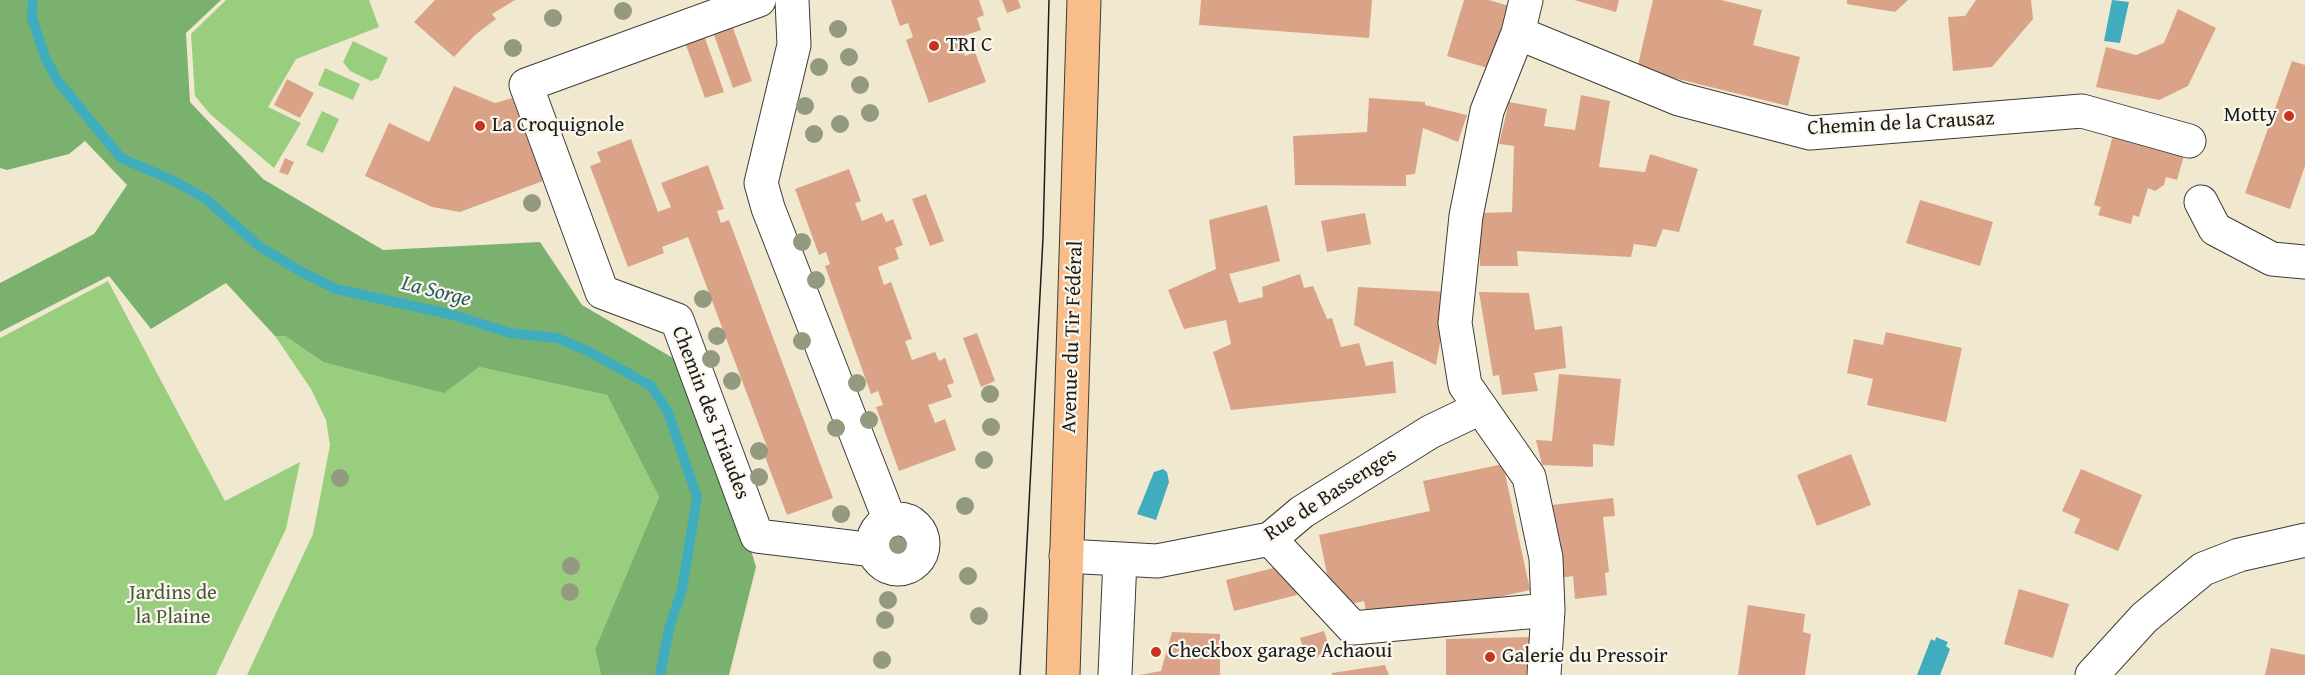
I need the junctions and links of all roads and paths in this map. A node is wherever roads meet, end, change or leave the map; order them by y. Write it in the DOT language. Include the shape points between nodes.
graph roads {
  1 [pos="759,0"];
  2 [pos="792,0"];
  3 [pos="1084,0"];
  4 [pos="1526,0"];
  5 [pos="1518,33"];
  6 [pos="2189,141"];
  7 [pos="2201,202"];
  8 [pos="2305,262"];
  9 [pos="1480,408"];
  10 [pos="890,521"];
  11 [pos="1270,539"];
  12 [pos="2305,540"];
  13 [pos="874,550"];
  14 [pos="1066,556"];
  15 [pos="1120,559"];
  16 [pos="1548,610"];
  17 [pos="1063,675"];
  18 [pos="1115,675"];
  19 [pos="1544,675"];
  20 [pos="2092,675"];
  1 -- 13 [label="street, Chemin des Triaudes" via="526,85 602,292 677,320 757,536"];
  2 -- 10 [label="street" via="794,45 761,183"];
  3 -- 14 [label="main road, Avenue du Tir Fédéral"];
  4 -- 5 [label="street"];
  5 -- 6 [label="street, Chemin de la Crausaz" via="1679,99 1810,133 2082,111"];
  5 -- 9 [label="street" via="1487,111 1466,216 1455,323 1465,385"];
  7 -- 8 [label="street" via="2215,229 2272,259"];
  9 -- 11 [label="street, Rue de Bassenges" via="1420,438 1302,512"];
  9 -- 16 [label="street" via="1529,477 1546,558"];
  10 -- 13 [label="street" via="878,530"];
  10 -- 13 [label="street" via="907,521 920,532 920,556 909,567 894,570 881,563"];
  11 -- 15 [label="street, Rue de Bassenges" via="1157,561"];
  11 -- 16 [label="street" via="1353,628"];
  12 -- 20 [label="street" via="2239,555 2203,569 2144,618"];
  14 -- 15 [label="street, Rue de Bassenges"];
  14 -- 17 [label="main road, Avenue du Tir Fédéral"];
  15 -- 18 [label="street"];
  16 -- 19 [label="street"];
}
